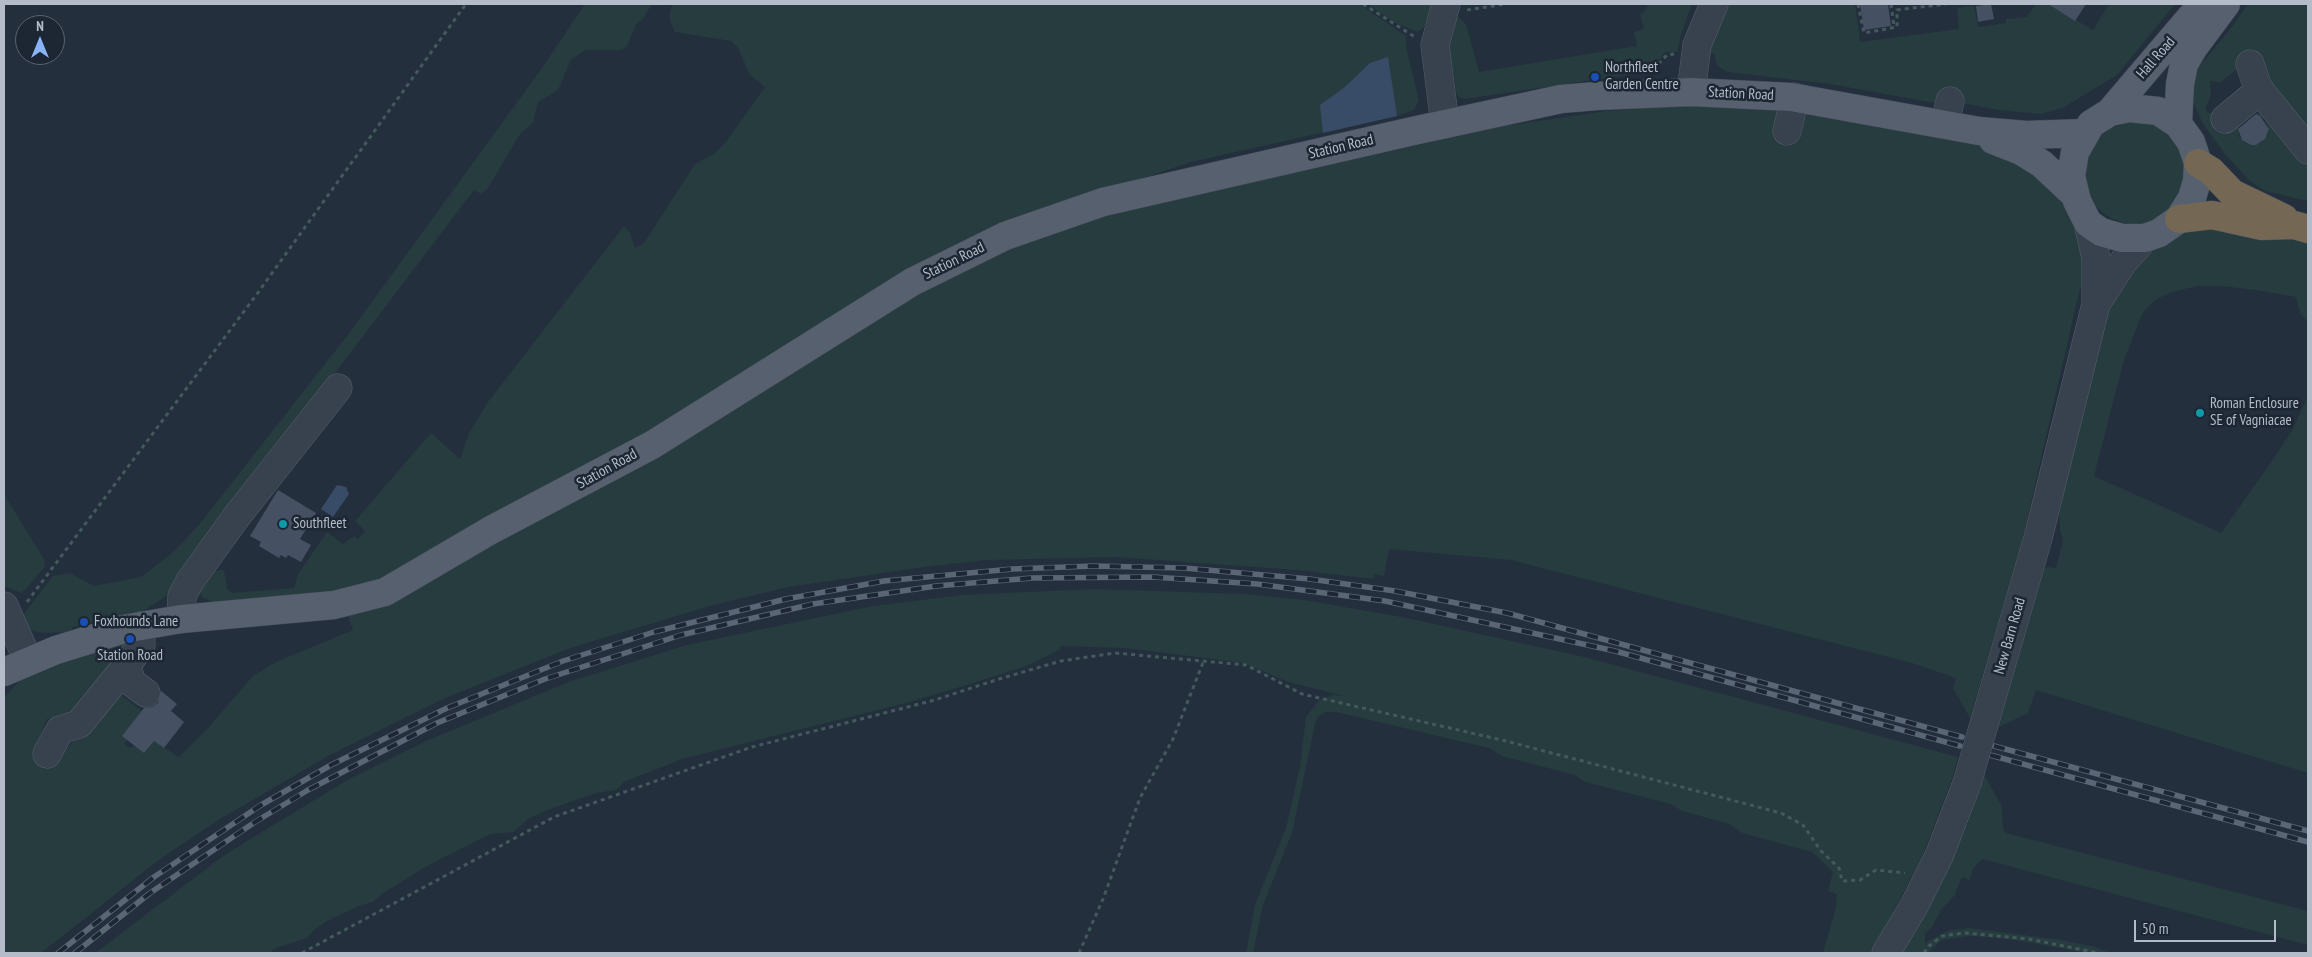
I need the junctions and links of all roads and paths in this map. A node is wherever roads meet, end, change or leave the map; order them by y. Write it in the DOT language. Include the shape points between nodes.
graph roads {
  1 [pos="466,4"];
  2 [pos="1363,4"];
  3 [pos="1446,4"];
  4 [pos="1714,4"];
  5 [pos="1858,4"];
  6 [pos="1891,4"];
  7 [pos="1946,4"];
  8 [pos="2202,4"];
  9 [pos="2226,4"];
  10 [pos="1894,27"];
  11 [pos="1435,42"];
  12 [pos="2250,64"];
  13 [pos="2260,90"];
  14 [pos="1691,92"];
  15 [pos="1795,97"];
  16 [pos="2110,112"];
  17 [pos="2225,120"];
  18 [pos="1445,124"];
  19 [pos="2178,124"];
  20 [pos="1788,131"];
  21 [pos="1979,131"];
  22 [pos="2085,133"];
  23 [pos="2308,150"];
  24 [pos="2198,163"];
  25 [pos="2075,195"];
  26 [pos="2179,219"];
  27 [pos="2088,223"];
  28 [pos="2301,227"];
  29 [pos="2145,238"];
  30 [pos="2096,304"];
  31 [pos="338,388"];
  32 [pos="181,619"];
  33 [pos="7,620"];
  34 [pos="140,626"];
  35 [pos="28,660"];
  36 [pos="1204,660"];
  37 [pos="124,669"];
  38 [pos="4,672"];
  39 [pos="146,692"];
  40 [pos="47,754"];
  41 [pos="1911,872"];
  42 [pos="302,953"];
  43 [pos="1079,953"];
  44 [pos="1886,953"];
  45 [pos="1924,953"];
  46 [pos="2098,953"];
  1 -- 33 [label="path" via="73,542"];
  2 -- 11 [label="path" via="1416,38"];
  3 -- 11 [label="street"];
  4 -- 14 [label="street" via="1697,45"];
  5 -- 10 [label="path" via="1863,33"];
  6 -- 10 [label="path"];
  7 -- 10 [label="path" via="1897,10 1898,25"];
  8 -- 16 [label="main road, Hall Road"];
  9 -- 19 [label="main road, Hall Road" via="2184,64 2180,77"];
  11 -- 18 [label="street"];
  12 -- 13 [label="street"];
  13 -- 17 [label="street"];
  13 -- 23 [label="street"];
  14 -- 15 [label="main road, Station Road"];
  14 -- 18 [label="main road, Station Road" via="1560,99"];
  15 -- 20 [label="street"];
  15 -- 21 [label="main road, Station Road" via="1947,113"];
  16 -- 19 [label="main road" via="2147,108"];
  16 -- 22 [label="main road" via="2098,118"];
  18 -- 32 [label="main road, Station Road" via="1103,202 1005,236 912,282 652,445 482,535 390,590 334,606"];
  19 -- 24 [label="main road" via="2192,142"];
  21 -- 22 [label="main road, Station Road" via="2026,135"];
  21 -- 25 [label="main road, Station Road" via="2042,164"];
  22 -- 25 [label="main road" via="2071,168"];
  24 -- 26 [label="main road" via="2198,181"];
  24 -- 28 [label="highway" via="2211,171 2232,193"];
  25 -- 27 [label="main road"];
  26 -- 28 [label="highway" via="2212,215 2262,226"];
  26 -- 29 [label="main road"];
  27 -- 29 [label="main road" via="2101,232 2122,238"];
  27 -- 30 [label="street, New Barn Road" via="2096,252"];
  29 -- 30 [label="street, New Barn Road" via="2123,262"];
  30 -- 44 [label="street, New Barn Road, bridge" via="2038,538 1967,783 1935,864"];
  31 -- 32 [label="street" via="190,581 182,596"];
  32 -- 34 [label="main road, Station Road"];
  33 -- 35 [label="street"];
  34 -- 35 [label="main road, Station Road" via="87,639"];
  34 -- 37 [label="street" via="141,644"];
  35 -- 38 [label="main road, Station Road"];
  36 -- 41 [label="path" via="1246,665 1302,694 1506,741 1781,813 1803,825 1838,868 1842,881 1860,880 1876,870"];
  36 -- 42 [label="path" via="1122,652 1092,654 901,710 752,747 554,817"];
  36 -- 43 [label="path" via="1173,739 1140,798"];
  37 -- 39 [label="street" via="131,682"];
  37 -- 40 [label="street" via="79,724 60,730"];
  45 -- 46 [label="path" via="1942,936 1982,933"];
}
